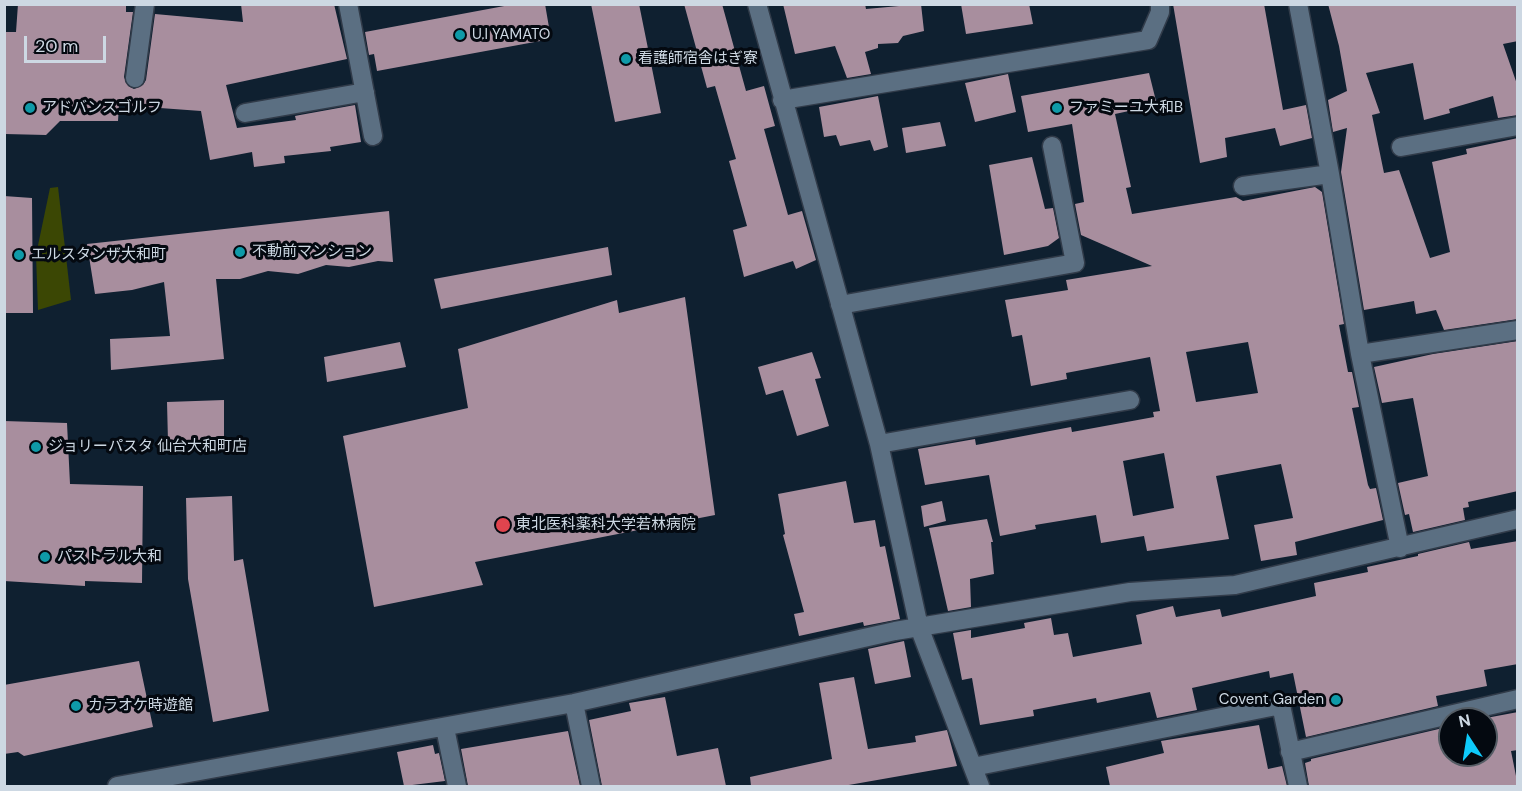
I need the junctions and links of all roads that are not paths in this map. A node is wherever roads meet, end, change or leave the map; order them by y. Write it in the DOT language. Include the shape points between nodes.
graph roads {
  1 [pos="145,4"];
  2 [pos="348,4"];
  3 [pos="757,4"];
  4 [pos="1160,4"];
  5 [pos="1298,4"];
  6 [pos="135,78"];
  7 [pos="365,92"];
  8 [pos="782,100"];
  9 [pos="245,113"];
  10 [pos="1518,126"];
  11 [pos="373,136"];
  12 [pos="1052,146"];
  13 [pos="1401,147"];
  14 [pos="1330,174"];
  15 [pos="1243,186"];
  16 [pos="840,305"];
  17 [pos="1518,330"];
  18 [pos="1360,354"];
  19 [pos="1130,400"];
  20 [pos="879,444"];
  21 [pos="1518,519"];
  22 [pos="1400,548"];
  23 [pos="919,627"];
  24 [pos="1518,699"];
  25 [pos="574,703"];
  26 [pos="445,728"];
  27 [pos="1290,752"];
  28 [pos="973,767"];
  29 [pos="117,786"];
  30 [pos="457,786"];
  31 [pos="591,786"];
  32 [pos="980,786"];
  33 [pos="1298,786"];
  1 -- 6 [label="street"];
  2 -- 7 [label="street"];
  3 -- 8 [label="street"];
  4 -- 8 [label="street" via="1161,12 1148,40"];
  5 -- 14 [label="street"];
  7 -- 9 [label="street"];
  7 -- 11 [label="street"];
  8 -- 16 [label="street"];
  10 -- 13 [label="street"];
  12 -- 16 [label="street" via="1075,263"];
  14 -- 15 [label="street"];
  14 -- 18 [label="street"];
  16 -- 20 [label="street"];
  17 -- 18 [label="street"];
  18 -- 22 [label="street"];
  19 -- 20 [label="street"];
  20 -- 23 [label="street"];
  21 -- 22 [label="street"];
  22 -- 23 [label="street" via="1235,585 1130,592"];
  23 -- 25 [label="street"];
  23 -- 28 [label="street"];
  24 -- 27 [label="street"];
  25 -- 26 [label="street"];
  25 -- 31 [label="street"];
  26 -- 29 [label="street"];
  26 -- 30 [label="street"];
  27 -- 28 [label="street" via="1281,705"];
  27 -- 33 [label="street"];
  28 -- 32 [label="street"];
}
